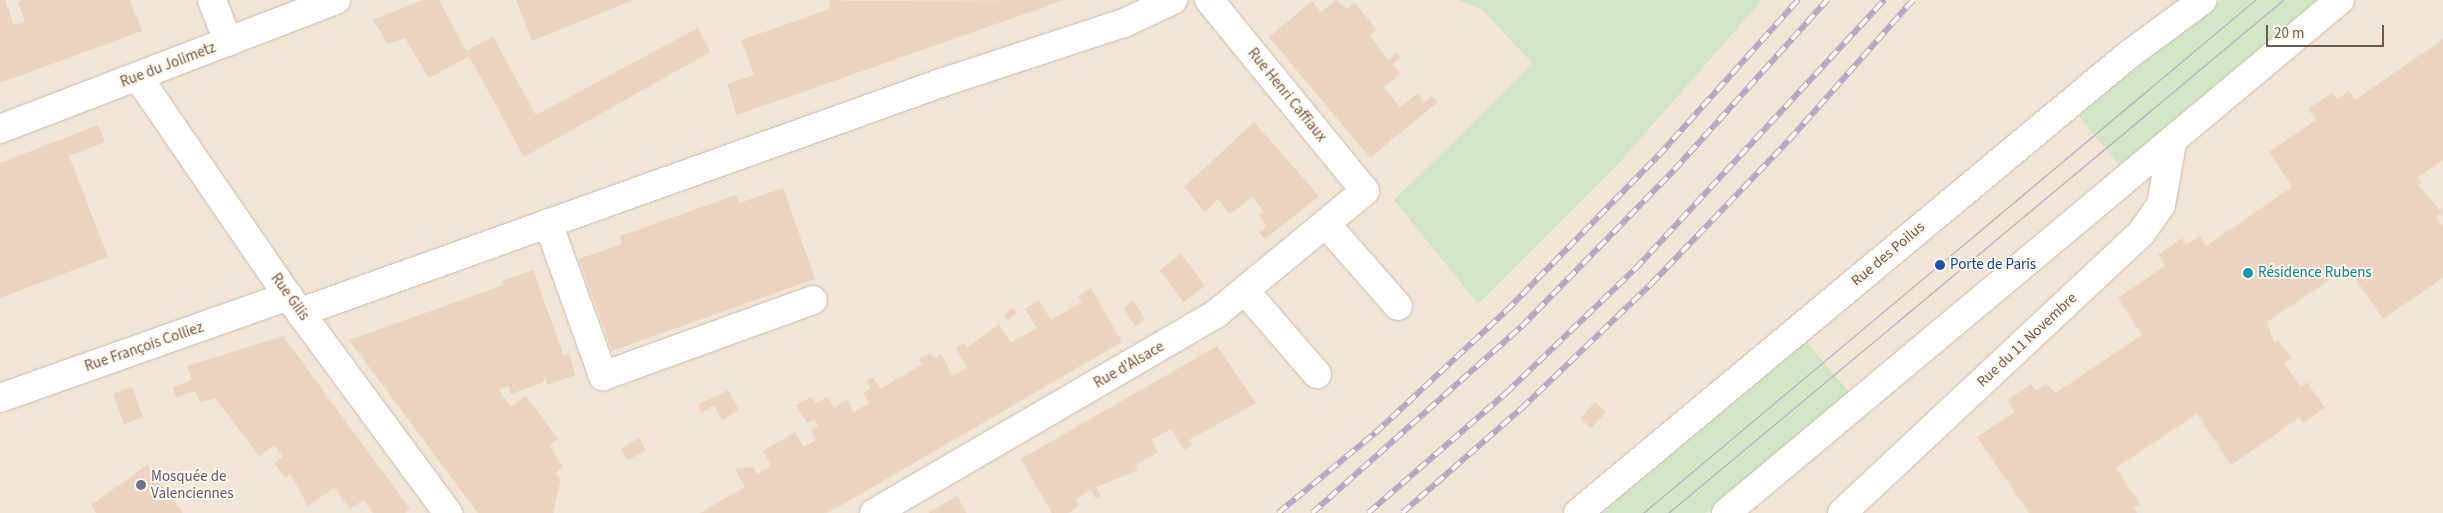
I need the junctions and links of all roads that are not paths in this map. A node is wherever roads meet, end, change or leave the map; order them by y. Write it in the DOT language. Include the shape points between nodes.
graph roads {
  1 [pos="212,0"];
  2 [pos="336,0"];
  3 [pos="1173,0"];
  4 [pos="1209,0"];
  5 [pos="2203,0"];
  6 [pos="2340,0"];
  7 [pos="228,42"];
  8 [pos="138,77"];
  9 [pos="0,129"];
  10 [pos="2172,144"];
  11 [pos="1365,191"];
  12 [pos="548,224"];
  13 [pos="1326,224"];
  14 [pos="1245,291"];
  15 [pos="813,300"];
  16 [pos="294,304"];
  17 [pos="1398,306"];
  18 [pos="1317,374"];
  19 [pos="0,398"];
  20 [pos="448,513"];
  21 [pos="874,513"];
  22 [pos="1578,513"];
  23 [pos="1726,513"];
  24 [pos="1842,513"];
  1 -- 7 [label="street"];
  2 -- 7 [label="street, Rue du Jolimetz"];
  3 -- 12 [label="street, Rue François Colliez" via="1124,22"];
  4 -- 11 [label="street, Rue Henri Caffiaux"];
  5 -- 22 [label="street, Rue des Poilus" via="2110,70"];
  6 -- 10 [label="street"];
  7 -- 8 [label="street, Rue du Jolimetz"];
  8 -- 9 [label="street, Rue du Jolimetz"];
  8 -- 16 [label="street, Rue Gilis"];
  10 -- 23 [label="street"];
  10 -- 24 [label="street, Rue du 11 Novembre" via="2161,205 2142,232"];
  11 -- 13 [label="street, Rue d'Alsace"];
  12 -- 15 [label="street" via="603,376"];
  12 -- 16 [label="street, Rue François Colliez"];
  13 -- 14 [label="street, Rue d'Alsace"];
  13 -- 17 [label="street"];
  14 -- 18 [label="street"];
  14 -- 21 [label="street, Rue d'Alsace" via="1198,325"];
  16 -- 19 [label="street, Rue François Colliez"];
  16 -- 20 [label="street, Rue Gilis"];
}
